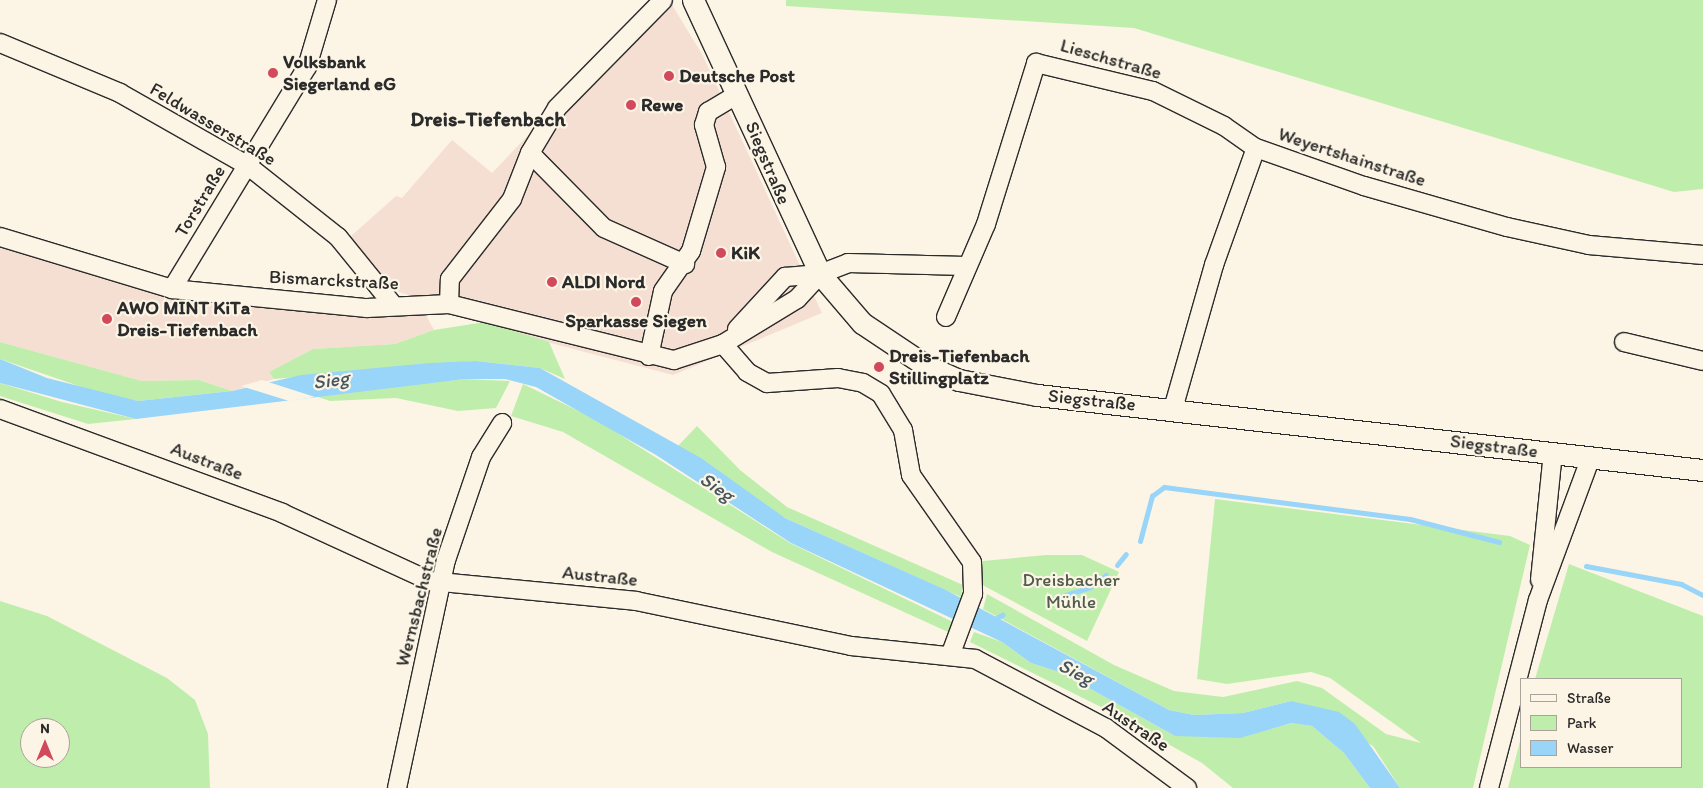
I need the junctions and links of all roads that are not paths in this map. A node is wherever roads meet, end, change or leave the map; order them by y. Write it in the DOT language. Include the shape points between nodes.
graph roads {
  1 [pos="327,0"];
  2 [pos="663,0"];
  3 [pos="700,3"];
  4 [pos="0,43"];
  5 [pos="738,94"];
  6 [pos="1256,148"];
  7 [pos="530,153"];
  8 [pos="246,165"];
  9 [pos="0,237"];
  10 [pos="1703,255"];
  11 [pos="686,264"];
  12 [pos="966,266"];
  13 [pos="820,274"];
  14 [pos="172,289"];
  15 [pos="449,304"];
  16 [pos="394,306"];
  17 [pos="946,317"];
  18 [pos="1624,342"];
  19 [pos="723,344"];
  20 [pos="649,356"];
  21 [pos="1703,362"];
  22 [pos="0,409"];
  23 [pos="1173,409"];
  24 [pos="502,423"];
  25 [pos="1554,453"];
  26 [pos="1591,457"];
  27 [pos="1703,470"];
  28 [pos="444,582"];
  29 [pos="1538,600"];
  30 [pos="950,656"];
  31 [pos="1490,786"];
  32 [pos="396,788"];
  33 [pos="1188,788"];
  1 -- 8 [label="street, Torstraße" via="307,67"];
  2 -- 7 [label="street" via="557,108"];
  3 -- 5 [label="main road, Siegstraße"];
  4 -- 8 [label="street, Feldwasserstraße" via="120,93"];
  5 -- 11 [label="street" via="708,112 704,125 716,167"];
  5 -- 13 [label="main road, Siegstraße"];
  6 -- 10 [label="street, Weyertshainstraße" via="1364,186 1507,227 1589,245"];
  6 -- 12 [label="street, Lieschstraße" via="1224,126 1154,90 1036,63 986,224"];
  6 -- 23 [label="street, Weyertshainstraße" via="1214,265"];
  7 -- 11 [label="street" via="604,228"];
  7 -- 15 [label="street" via="512,199 450,279"];
  8 -- 14 [label="street, Torstraße"];
  8 -- 16 [label="street, Feldwasserstraße" via="338,237"];
  9 -- 14 [label="street, Bismarckstraße"];
  11 -- 20 [label="street" via="663,291"];
  12 -- 13 [label="street" via="848,263"];
  12 -- 17 [label="street, Lieschstraße"];
  13 -- 19 [label="street, Bismarckstraße" via="797,299"];
  13 -- 19 [label="street, Bismarckstraße" via="785,277"];
  13 -- 23 [label="main road, Siegstraße" via="862,323 890,345 960,380 1037,394"];
  14 -- 16 [label="street, Bismarckstraße" via="367,308"];
  15 -- 16 [label="street, Bismarckstraße"];
  15 -- 20 [label="street, Bismarckstraße"];
  18 -- 21 [label="street"];
  19 -- 20 [label="street, Bismarckstraße" via="674,360"];
  19 -- 30 [label="street" via="747,372 767,383 838,378 863,383 881,394 902,430 911,474 966,551 975,581 961,634"];
  22 -- 28 [label="street, Austraße" via="185,474 430,581"];
  23 -- 25 [label="main road, Siegstraße"];
  24 -- 28 [label="street, Wernsbachstraße" via="481,457 446,560"];
  25 -- 26 [label="main road, Siegstraße"];
  25 -- 29 [label="street"];
  26 -- 27 [label="main road, Siegstraße"];
  26 -- 29 [label="street"];
  28 -- 30 [label="street, Austraße" via="636,600 851,646"];
  28 -- 32 [label="street, Wernsbachstraße"];
  29 -- 31 [label="street"];
  30 -- 33 [label="street, Austraße" via="975,659 1106,728"];
}
